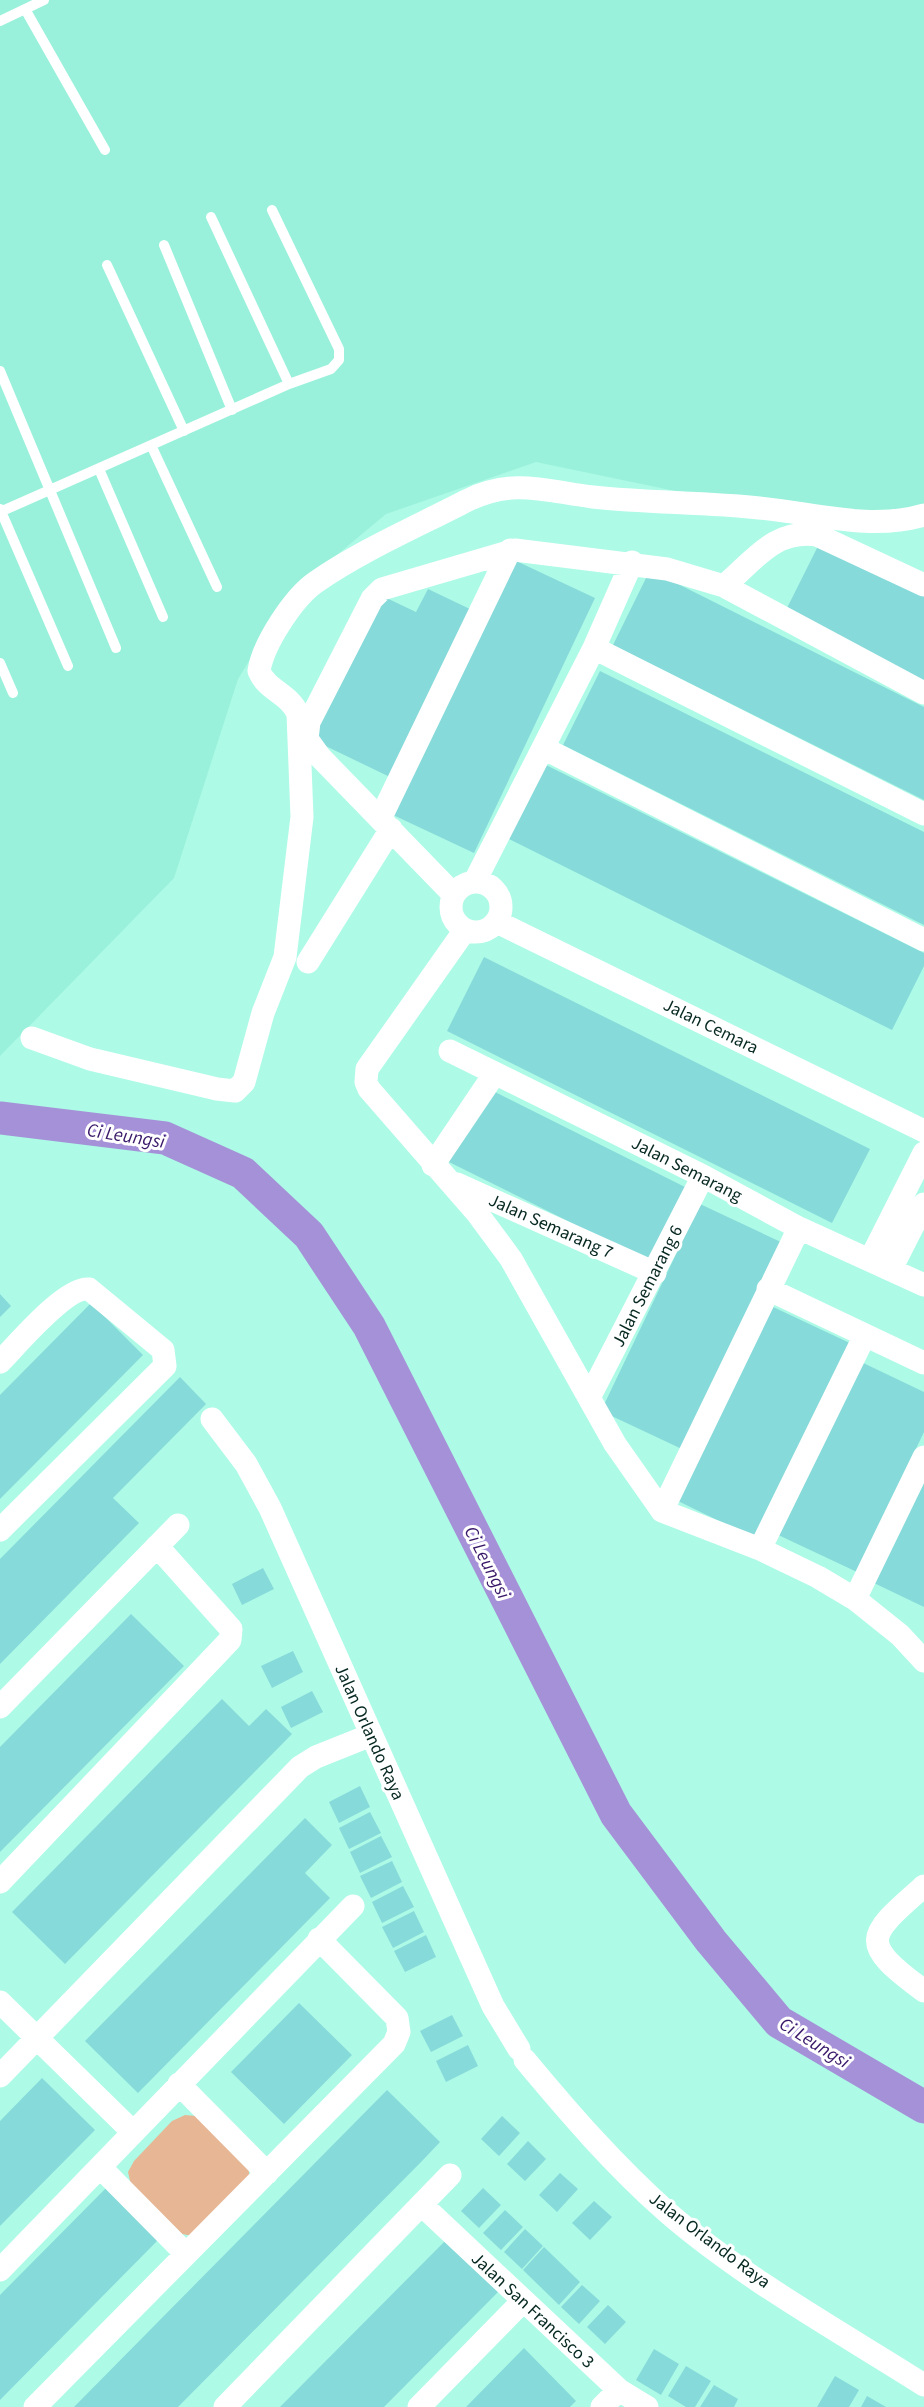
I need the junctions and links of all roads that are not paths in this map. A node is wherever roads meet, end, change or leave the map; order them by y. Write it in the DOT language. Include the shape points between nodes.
graph roads {
  1 [pos="44,0"];
  2 [pos="25,9"];
  3 [pos="0,21"];
  4 [pos="104,150"];
  5 [pos="272,210"];
  6 [pos="211,216"];
  7 [pos="164,245"];
  8 [pos="107,265"];
  9 [pos="0,371"];
  10 [pos="289,384"];
  11 [pos="232,410"];
  12 [pos="184,431"];
  13 [pos="151,445"];
  14 [pos="99,469"];
  15 [pos="49,491"];
  16 [pos="0,511"];
  17 [pos="924,515"];
  18 [pos="510,551"];
  19 [pos="632,562"];
  20 [pos="924,585"];
  21 [pos="724,586"];
  22 [pos="217,587"];
  23 [pos="163,617"];
  24 [pos="116,648"];
  25 [pos="594,648"];
  26 [pos="0,663"];
  27 [pos="68,666"];
  28 [pos="13,693"];
  29 [pos="924,693"];
  30 [pos="543,748"];
  31 [pos="924,814"];
  32 [pos="386,823"];
  33 [pos="475,881"];
  34 [pos="454,895"];
  35 [pos="497,922"];
  36 [pos="465,930"];
  37 [pos="924,940"];
  38 [pos="307,962"];
  39 [pos="32,1038"];
  40 [pos="450,1051"];
  41 [pos="495,1073"];
  42 [pos="924,1130"];
  43 [pos="924,1153"];
  44 [pos="440,1172"];
  45 [pos="703,1176"];
  46 [pos="924,1204"];
  47 [pos="799,1228"];
  48 [pos="881,1263"];
  49 [pos="656,1273"];
  50 [pos="924,1285"];
  51 [pos="768,1289"];
  52 [pos="865,1335"];
  53 [pos="0,1362"];
  54 [pos="924,1363"];
  55 [pos="590,1396"];
  56 [pos="212,1419"];
  57 [pos="924,1457"];
  58 [pos="662,1511"];
  59 [pos="178,1525"];
  60 [pos="0,1530"];
  61 [pos="157,1546"];
  62 [pos="760,1549"];
  63 [pos="855,1599"];
  64 [pos="924,1661"];
  65 [pos="0,1707"];
  66 [pos="371,1735"];
  67 [pos="0,1882"];
  68 [pos="924,1886"];
  69 [pos="354,1906"];
  70 [pos="319,1940"];
  71 [pos="924,1991"];
  72 [pos="0,2001"];
  73 [pos="38,2038"];
  74 [pos="0,2076"];
  75 [pos="179,2084"];
  76 [pos="133,2132"];
  77 [pos="101,2168"];
  78 [pos="267,2173"];
  79 [pos="450,2175"];
  80 [pos="423,2206"];
  81 [pos="185,2253"];
  82 [pos="0,2270"];
  83 [pos="523,2301"];
  84 [pos="924,2385"];
  85 [pos="619,2390"];
  86 [pos="35,2407"];
  87 [pos="225,2407"];
  88 [pos="419,2407"];
  89 [pos="602,2407"];
  90 [pos="647,2407"];
  1 -- 2 [label="lane"];
  2 -- 3 [label="lane"];
  2 -- 4 [label="lane"];
  5 -- 10 [label="lane" via="339,349 339,360 331,369"];
  6 -- 10 [label="lane"];
  7 -- 11 [label="lane"];
  8 -- 12 [label="lane"];
  9 -- 15 [label="lane"];
  10 -- 11 [label="lane"];
  11 -- 12 [label="lane"];
  12 -- 13 [label="lane"];
  13 -- 14 [label="lane"];
  13 -- 22 [label="lane"];
  14 -- 15 [label="lane"];
  14 -- 23 [label="lane"];
  15 -- 16 [label="lane"];
  15 -- 24 [label="lane"];
  16 -- 27 [label="lane"];
  17 -- 39 [label="street" via="876,522 511,486 490,489 316,582 289,610 260,659 262,679 289,699 298,714 302,817 285,957 244,1082 235,1091 217,1089 90,1059"];
  18 -- 19 [label="street"];
  18 -- 32 [label="street"];
  18 -- 32 [label="street" via="378,591 309,722 310,746"];
  19 -- 21 [label="street"];
  19 -- 25 [label="street"];
  20 -- 21 [label="street" via="817,535 799,533 781,538"];
  21 -- 29 [label="street"];
  25 -- 30 [label="street"];
  25 -- 31 [label="street"];
  26 -- 28 [label="lane"];
  30 -- 33 [label="street"];
  30 -- 37 [label="street"];
  32 -- 34 [label="street"];
  32 -- 38 [label="street"];
  33 -- 34 [label="street"];
  33 -- 35 [label="street" via="488,884 497,893 501,905"];
  34 -- 36 [label="street" via="455,921"];
  35 -- 36 [label="street" via="478,932"];
  35 -- 42 [label="street, Jalan Cemara"];
  36 -- 44 [label="street" via="365,1075 369,1089"];
  40 -- 41 [label="street, Jalan Semarang"];
  41 -- 44 [label="street"];
  41 -- 45 [label="street, Jalan Semarang"];
  43 -- 48 [label="street"];
  44 -- 49 [label="street, Jalan Semarang 7"];
  44 -- 55 [label="street" via="511,1259"];
  45 -- 47 [label="street, Jalan Semarang"];
  45 -- 49 [label="street, Jalan Semarang 6"];
  46 -- 48 [label="street"];
  47 -- 48 [label="street, Jalan Semarang"];
  47 -- 51 [label="street"];
  48 -- 50 [label="street, Jalan Semarang"];
  49 -- 55 [label="street, Jalan Semarang 6"];
  51 -- 52 [label="street"];
  51 -- 58 [label="street"];
  52 -- 54 [label="street"];
  52 -- 62 [label="street"];
  53 -- 60 [label="street" via="68,1295 83,1288 163,1350 166,1358 165,1366"];
  55 -- 58 [label="street" via="615,1444"];
  56 -- 66 [label="street, Jalan Orlando Raya" via="246,1464 270,1508"];
  57 -- 63 [label="street"];
  58 -- 62 [label="street"];
  59 -- 61 [label="street"];
  61 -- 65 [label="street"];
  61 -- 67 [label="street" via="231,1629 230,1640"];
  62 -- 63 [label="street"];
  63 -- 64 [label="street"];
  66 -- 73 [label="street" via="300,1768"];
  66 -- 84 [label="street, Jalan Orlando Raya" via="493,2006 522,2054 580,2126 670,2214 749,2272"];
  68 -- 71 [label="street" via="887,1919 878,1932 877,1947 884,1960"];
  69 -- 70 [label="street"];
  70 -- 75 [label="street"];
  70 -- 78 [label="street" via="397,2018 399,2032 394,2044"];
  72 -- 73 [label="street"];
  73 -- 74 [label="street"];
  73 -- 76 [label="street"];
  75 -- 76 [label="street"];
  75 -- 78 [label="street"];
  76 -- 77 [label="street"];
  77 -- 81 [label="street"];
  77 -- 82 [label="street"];
  78 -- 81 [label="street"];
  79 -- 80 [label="street"];
  80 -- 83 [label="street, Jalan San Francisco 3"];
  80 -- 87 [label="street"];
  81 -- 86 [label="street"];
  83 -- 85 [label="street, Jalan San Francisco 3"];
  83 -- 88 [label="street"];
  85 -- 89 [label="street"];
  85 -- 90 [label="street, Jalan San Francisco 3"];
}
